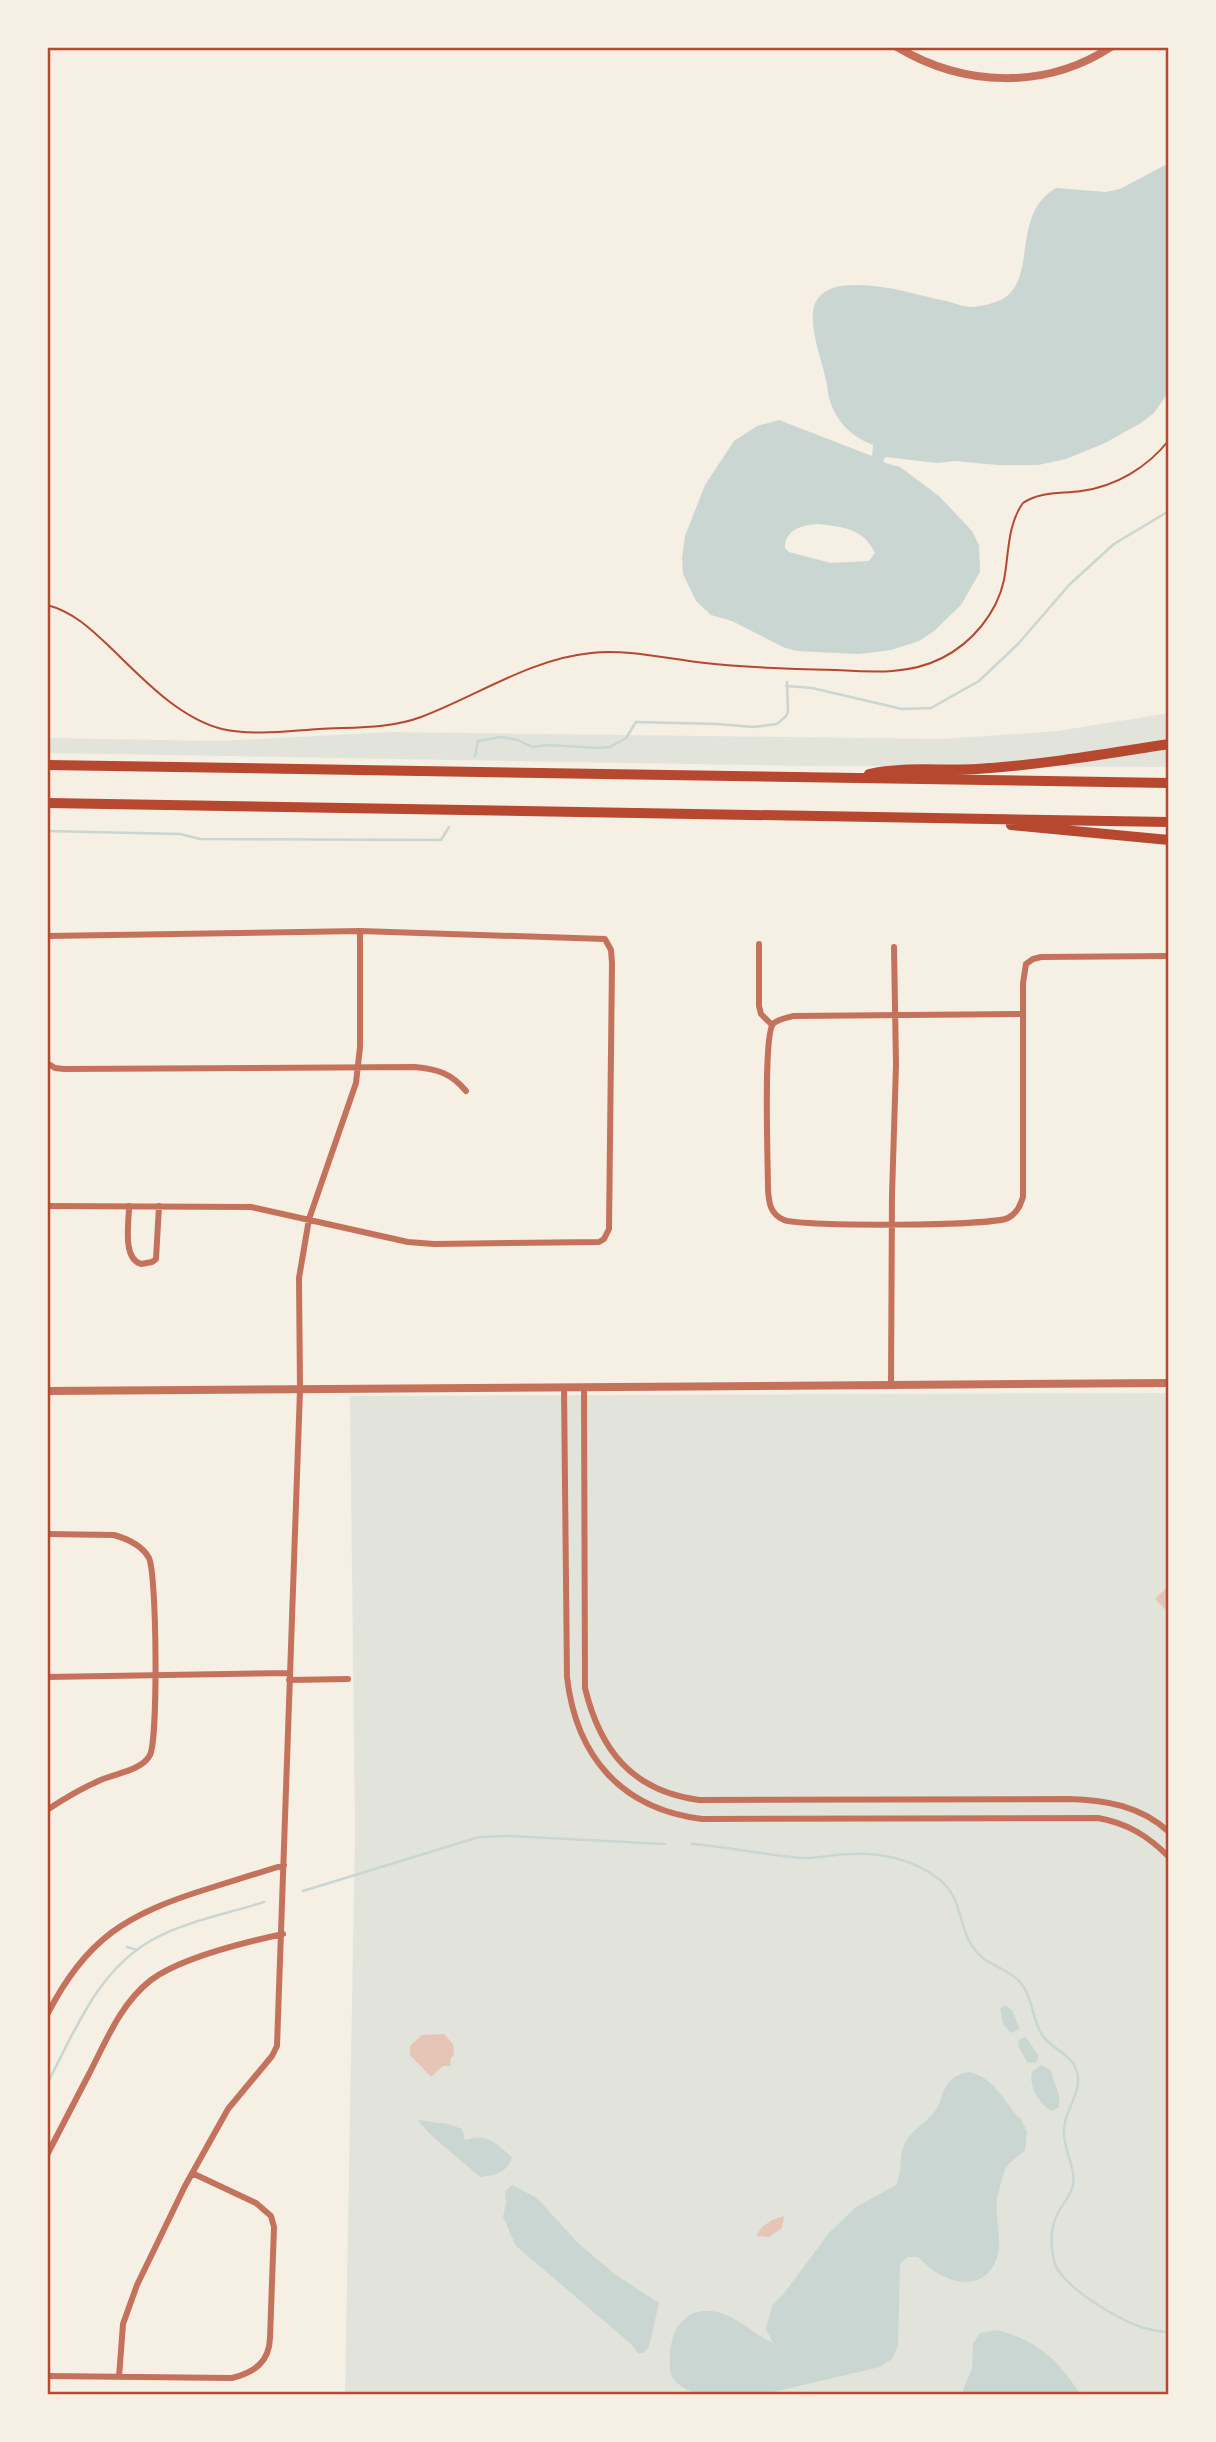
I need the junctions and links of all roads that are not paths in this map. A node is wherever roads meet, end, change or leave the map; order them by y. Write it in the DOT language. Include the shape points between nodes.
graph roads {
  1 [pos="897,47"];
  2 [pos="1111,47"];
  3 [pos="1169,744"];
  4 [pos="47,765"];
  5 [pos="853,778"];
  6 [pos="1169,783"];
  7 [pos="47,803"];
  8 [pos="977,819"];
  9 [pos="1169,822"];
  10 [pos="1169,840"];
  11 [pos="360,931"];
  12 [pos="47,936"];
  13 [pos="759,944"];
  14 [pos="894,947"];
  15 [pos="1169,956"];
  16 [pos="1022,1014"];
  17 [pos="895,1015"];
  18 [pos="772,1025"];
  19 [pos="47,1063"];
  20 [pos="358,1067"];
  21 [pos="466,1091"];
  22 [pos="47,1206"];
  23 [pos="129,1206"];
  24 [pos="159,1206"];
  25 [pos="309,1219"];
  26 [pos="892,1224"];
  27 [pos="1169,1383"];
  28 [pos="891,1386"];
  29 [pos="564,1387"];
  30 [pos="584,1387"];
  31 [pos="299,1390"];
  32 [pos="47,1391"];
  33 [pos="47,1534"];
  34 [pos="154,1675"];
  35 [pos="47,1677"];
  36 [pos="289,1677"];
  37 [pos="348,1679"];
  38 [pos="47,1810"];
  39 [pos="1169,1832"];
  40 [pos="1169,1857"];
  41 [pos="284,1865"];
  42 [pos="283,1934"];
  43 [pos="47,2015"];
  44 [pos="47,2155"];
  45 [pos="192,2173"];
  46 [pos="47,2376"];
  47 [pos="118,2377"];
  1 -- 2 [label="street" via="946,70 1009,79 1054,73"];
  3 -- 5 [label="highway" via="979,769 887,770"];
  4 -- 5 [label="highway"];
  5 -- 6 [label="highway"];
  7 -- 8 [label="highway"];
  8 -- 9 [label="highway"];
  8 -- 10 [label="highway" via="1027,828"];
  11 -- 12 [label="street"];
  11 -- 20 [label="street"];
  11 -- 25 [label="street" via="605,939 612,963 609,1229 604,1239 589,1243 433,1244"];
  13 -- 18 [label="street" via="761,1014"];
  14 -- 17 [label="street"];
  15 -- 16 [label="street" via="1033,959 1024,970"];
  16 -- 17 [label="street"];
  16 -- 26 [label="street" via="1023,1197 1016,1212 991,1222"];
  17 -- 18 [label="street" via="793,1016"];
  17 -- 26 [label="street"];
  18 -- 26 [label="street" via="768,1071 771,1209 791,1222"];
  19 -- 20 [label="street" via="72,1069"];
  20 -- 21 [label="street" via="442,1071"];
  20 -- 25 [label="street" via="349,1108"];
  22 -- 23 [label="street"];
  23 -- 24 [label="street"];
  23 -- 24 [label="street" via="130,1251 141,1265 156,1259"];
  24 -- 25 [label="street" via="239,1206"];
  25 -- 31 [label="street" via="299,1278"];
  26 -- 28 [label="street"];
  27 -- 28 [label="street"];
  28 -- 30 [label="street"];
  29 -- 30 [label="street"];
  29 -- 31 [label="street"];
  29 -- 40 [label="street" via="566,1677 570,1706 583,1741 615,1783 654,1807 702,1819 1098,1818 1139,1832"];
  30 -- 39 [label="street" via="585,1688 598,1731 633,1774 672,1795 699,1800 1108,1802 1146,1815"];
  31 -- 32 [label="street"];
  31 -- 36 [label="street"];
  33 -- 34 [label="street" via="114,1535 144,1550 152,1568"];
  34 -- 35 [label="street"];
  34 -- 36 [label="street"];
  34 -- 38 [label="street" via="150,1756"];
  36 -- 37 [label="street"];
  36 -- 41 [label="street"];
  41 -- 42 [label="street"];
  41 -- 43 [label="street" via="166,1902 128,1920 75,1968"];
  42 -- 44 [label="street" via="190,1962 152,1980 139,1992 111,2030"];
  42 -- 45 [label="street" via="277,2046 228,2109"];
  45 -- 47 [label="street" via="127,2308"];
  45 -- 47 [label="street" via="256,2203 271,2216 270,2347 254,2370 232,2378"];
  46 -- 47 [label="street"];
}
